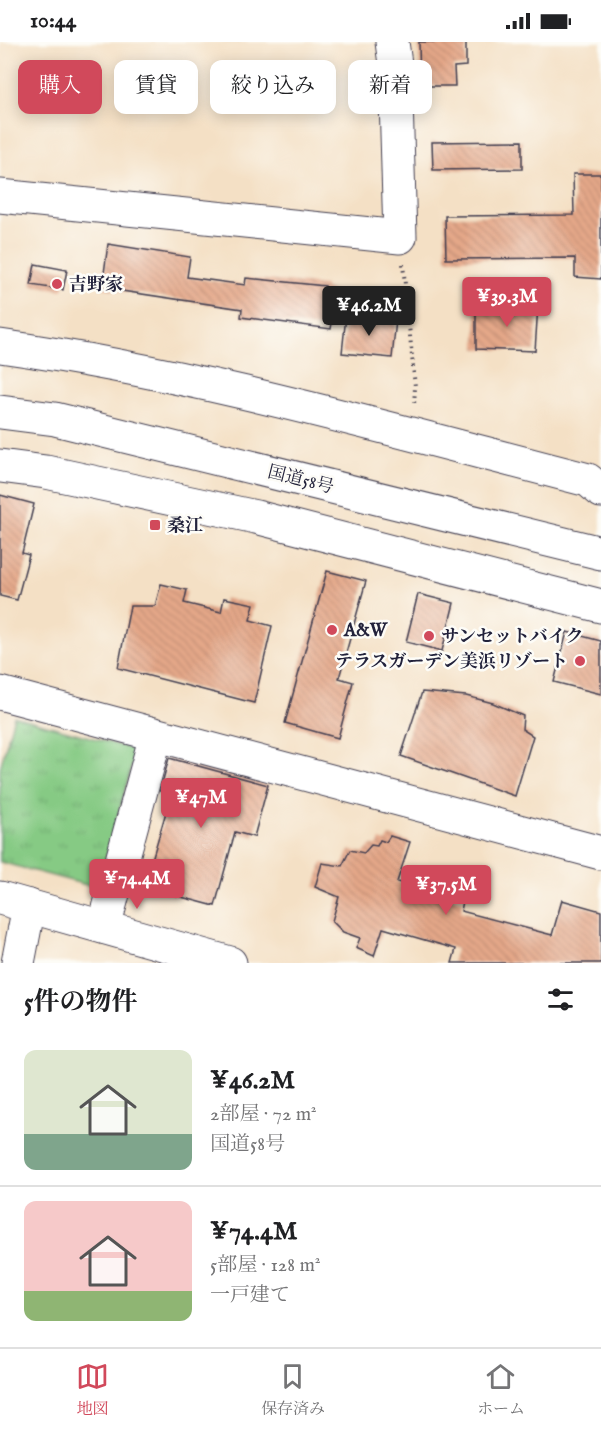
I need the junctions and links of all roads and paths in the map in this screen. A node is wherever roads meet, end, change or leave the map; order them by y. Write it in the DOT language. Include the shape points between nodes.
graph roads {
  1 [pos="392,42"];
  2 [pos="0,196"];
  3 [pos="400,237"];
  4 [pos="0,346"];
  5 [pos="0,412"];
  6 [pos="414,435"];
  7 [pos="0,466"];
  8 [pos="601,491"];
  9 [pos="601,553"];
  10 [pos="601,606"];
  11 [pos="0,693"];
  12 [pos="156,735"];
  13 [pos="601,853"];
  14 [pos="15,902"];
  15 [pos="104,927"];
  16 [pos="18,963"];
  17 [pos="230,963"];
  1 -- 3 [label="main road"];
  2 -- 3 [label="main road"];
  3 -- 6 [label="path" via="415,387"];
  4 -- 6 [label="main road" via="223,386"];
  5 -- 9 [label="main road, 国道58号" via="55,419"];
  6 -- 8 [label="main road" via="588,480"];
  7 -- 10 [label="main road" via="46,472 256,517"];
  11 -- 12 [label="main road"];
  12 -- 13 [label="main road"];
  12 -- 15 [label="main road"];
  14 -- 15 [label="main road"];
  14 -- 16 [label="main road"];
  15 -- 17 [label="main road"];
}
